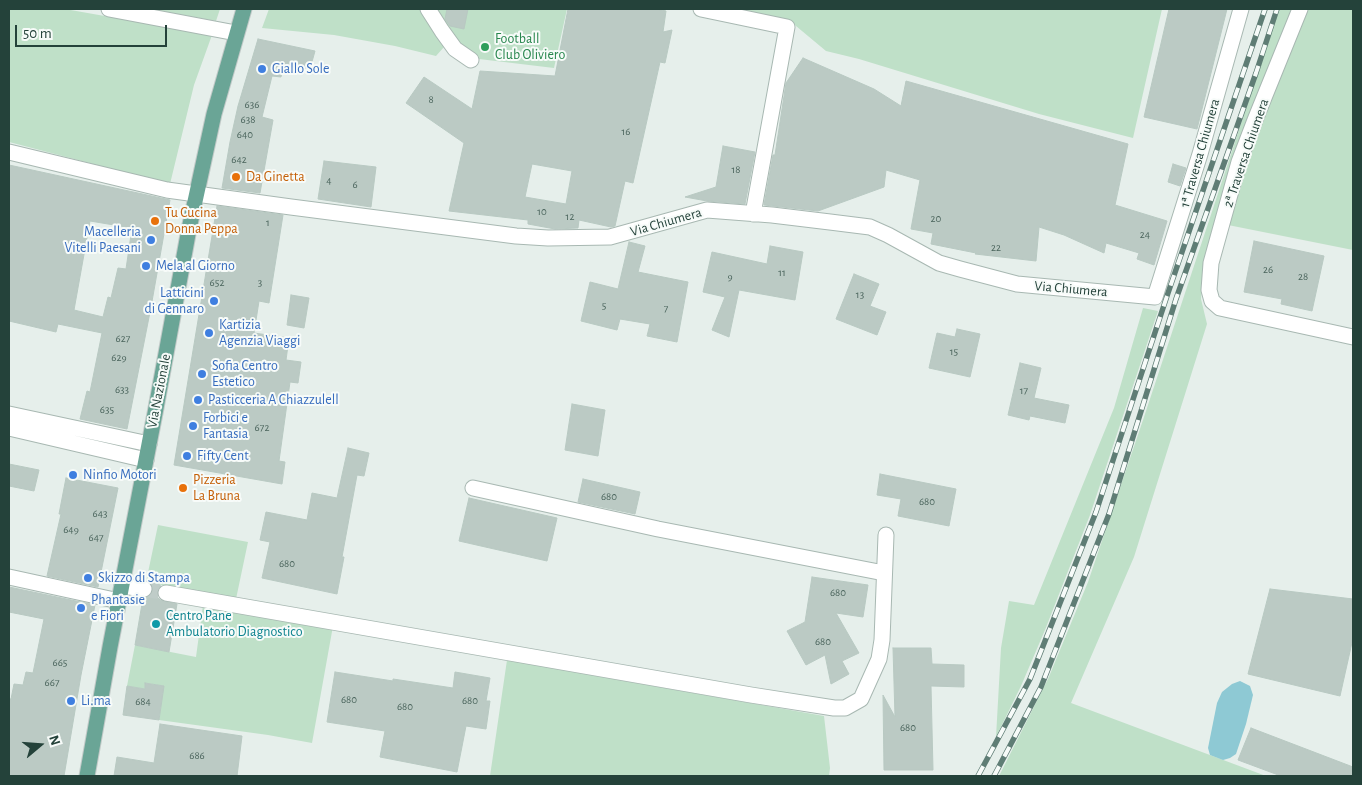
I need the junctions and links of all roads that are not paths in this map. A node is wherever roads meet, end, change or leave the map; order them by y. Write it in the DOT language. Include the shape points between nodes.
graph roads {
  1 [pos="109,9"];
  2 [pos="244,9"];
  3 [pos="428,9"];
  4 [pos="701,9"];
  5 [pos="1241,9"];
  6 [pos="1300,9"];
  7 [pos="236,33"];
  8 [pos="471,60"];
  9 [pos="9,152"];
  10 [pos="196,193"];
  11 [pos="753,214"];
  12 [pos="1155,297"];
  13 [pos="1353,337"];
  14 [pos="9,414"];
  15 [pos="9,428"];
  16 [pos="149,444"];
  17 [pos="146,460"];
  18 [pos="473,488"];
  19 [pos="886,535"];
  20 [pos="884,574"];
  21 [pos="9,577"];
  22 [pos="122,586"];
  23 [pos="144,589"];
  24 [pos="166,593"];
  25 [pos="119,601"];
  26 [pos="87,776"];
  1 -- 7 [label="street"];
  2 -- 7 [label="main road, Via Nazionale"];
  3 -- 8 [label="street" via="455,49"];
  4 -- 11 [label="street" via="787,27"];
  5 -- 12 [label="street, 1ª Traversa Chiumera"];
  6 -- 13 [label="street, 2ª Traversa Chiumera" via="1239,162 1212,263 1209,290 1212,301 1220,308"];
  7 -- 10 [label="main road, Via Nazionale"];
  9 -- 10 [label="street, Via Chiumera" via="167,190"];
  10 -- 11 [label="street, Via Chiumera" via="548,238 610,237 707,210"];
  10 -- 16 [label="main road, Via Nazionale"];
  11 -- 12 [label="street, Via Chiumera" via="870,227 940,262 1017,284"];
  14 -- 16 [label="street"];
  15 -- 17 [label="street"];
  16 -- 17 [label="main road, Via Nazionale"];
  17 -- 22 [label="main road, Via Nazionale"];
  18 -- 20 [label="street"];
  19 -- 20 [label="street"];
  20 -- 24 [label="street" via="879,659 861,699 845,708 751,696"];
  21 -- 25 [label="street"];
  22 -- 23 [label="street"];
  22 -- 25 [label="main road, Via Nazionale"];
  25 -- 26 [label="main road, Via Nazionale"];
}
